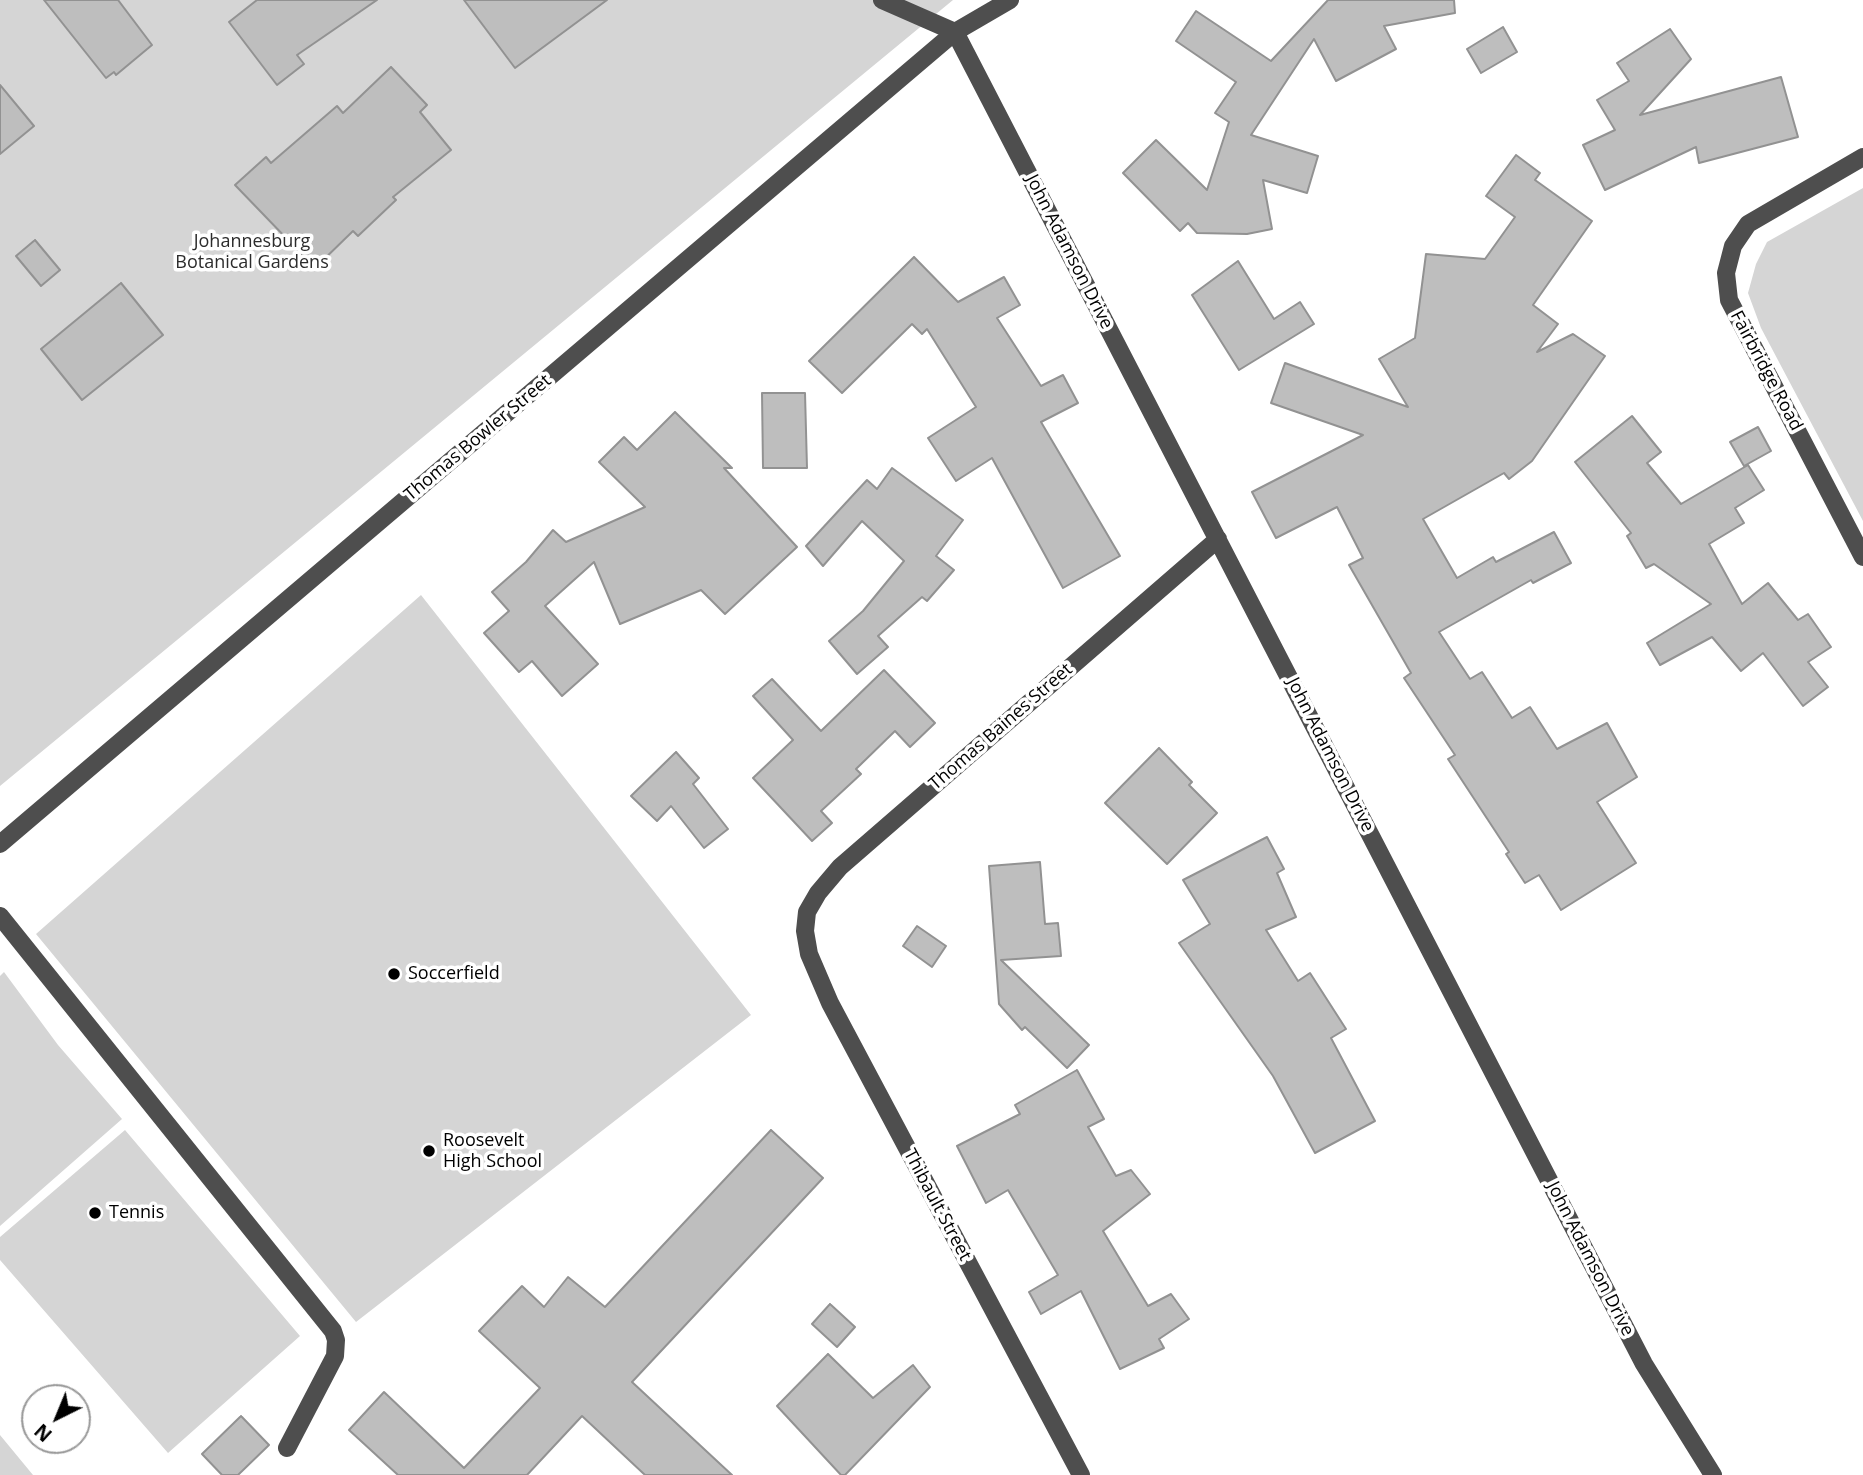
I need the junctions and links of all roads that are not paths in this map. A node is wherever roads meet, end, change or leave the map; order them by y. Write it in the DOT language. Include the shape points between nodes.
graph roads {
  1 [pos="882,0"];
  2 [pos="1010,0"];
  3 [pos="955,32"];
  4 [pos="1863,157"];
  5 [pos="1218,539"];
  6 [pos="1863,557"];
  7 [pos="0,844"];
  8 [pos="0,916"];
  9 [pos="805,931"];
  10 [pos="287,1448"];
  11 [pos="1081,1475"];
  12 [pos="1713,1475"];
  1 -- 3 [label="street"];
  2 -- 3 [label="street, Thomas Bowler Street"];
  3 -- 5 [label="street, John Adamson Drive"];
  3 -- 7 [label="street, Thomas Bowler Street"];
  4 -- 6 [label="street, Fairbridge Road" via="1748,224 1733,246 1726,273 1728,300"];
  5 -- 9 [label="street, Thomas Baines Street" via="840,867 807,912"];
  5 -- 12 [label="street, John Adamson Drive" via="1644,1364"];
  8 -- 10 [label="street" via="332,1331 335,1356"];
  9 -- 11 [label="street, Thibault Street" via="809,954 830,1003"];
}
